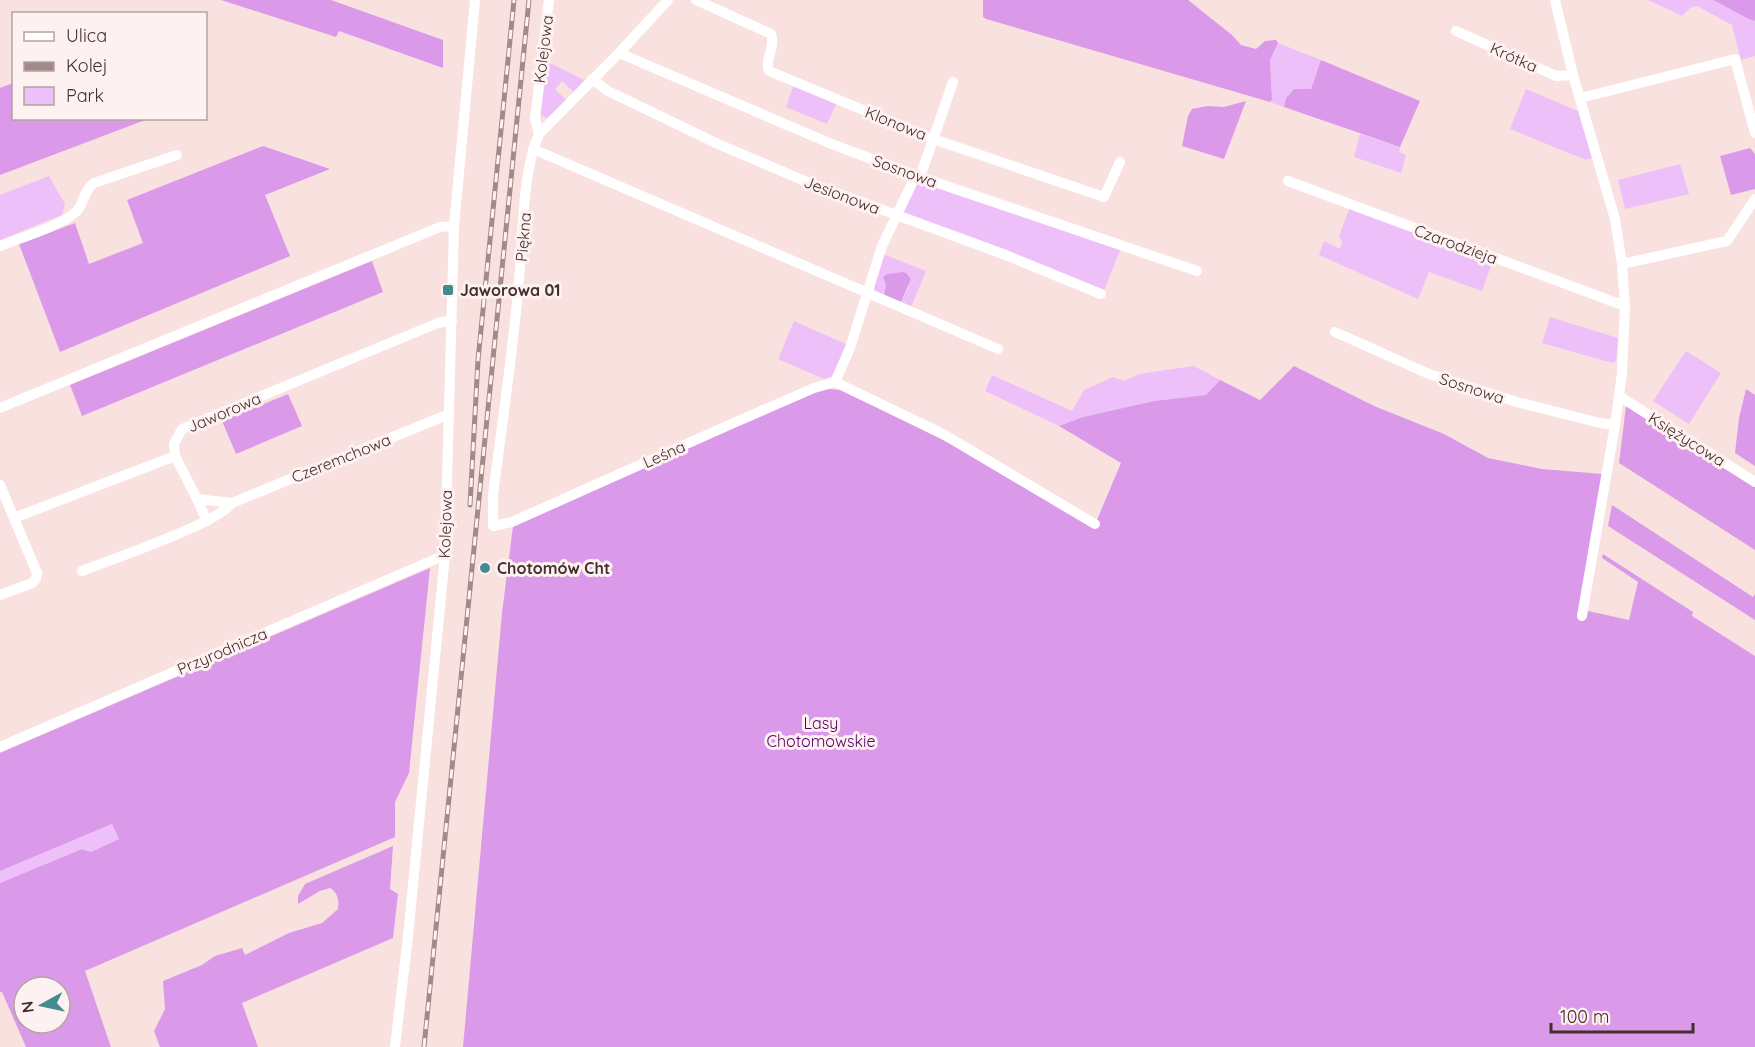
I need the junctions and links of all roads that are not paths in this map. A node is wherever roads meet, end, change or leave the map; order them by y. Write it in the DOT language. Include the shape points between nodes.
graph roads {
  1 [pos="475,0"];
  2 [pos="549,0"];
  3 [pos="668,0"];
  4 [pos="696,0"];
  5 [pos="1555,0"];
  6 [pos="1456,31"];
  7 [pos="620,53"];
  8 [pos="1573,75"];
  9 [pos="592,79"];
  10 [pos="953,82"];
  11 [pos="1581,98"];
  12 [pos="1755,133"];
  13 [pos="539,134"];
  14 [pos="933,139"];
  15 [pos="533,149"];
  16 [pos="177,155"];
  17 [pos="1120,162"];
  18 [pos="918,176"];
  19 [pos="1288,181"];
  20 [pos="1755,200"];
  21 [pos="897,216"];
  22 [pos="454,226"];
  23 [pos="0,246"];
  24 [pos="1622,264"];
  25 [pos="1197,272"];
  26 [pos="866,292"];
  27 [pos="1101,294"];
  28 [pos="1625,306"];
  29 [pos="452,320"];
  30 [pos="1335,333"];
  31 [pos="998,349"];
  32 [pos="835,382"];
  33 [pos="1619,396"];
  34 [pos="0,408"];
  35 [pos="449,414"];
  36 [pos="1615,425"];
  37 [pos="175,456"];
  38 [pos="1755,482"];
  39 [pos="0,485"];
  40 [pos="197,499"];
  41 [pos="232,502"];
  42 [pos="14,519"];
  43 [pos="207,521"];
  44 [pos="1095,524"];
  45 [pos="493,526"];
  46 [pos="445,555"];
  47 [pos="82,571"];
  48 [pos="0,595"];
  49 [pos="1582,616"];
  50 [pos="0,747"];
  51 [pos="394,1047"];
  1 -- 22 [label="street, Kolejowa"];
  2 -- 13 [label="street, Kolejowa" via="535,119"];
  3 -- 7 [label="street, Piękna"];
  4 -- 14 [label="street, Klonowa" via="771,34 768,71"];
  5 -- 8 [label="street"];
  6 -- 8 [label="street, Krótka" via="1556,76"];
  7 -- 9 [label="street, Piękna"];
  7 -- 18 [label="street, Sosnowa" via="834,145"];
  8 -- 11 [label="street"];
  9 -- 13 [label="street, Piękna"];
  9 -- 21 [label="street, Jesionowa" via="608,91 718,144"];
  10 -- 14 [label="street"];
  11 -- 12 [label="street" via="1736,59"];
  11 -- 24 [label="street" via="1609,195"];
  13 -- 15 [label="street, Piękna"];
  14 -- 17 [label="street, Klonowa" via="1104,197"];
  14 -- 18 [label="street"];
  15 -- 26 [label="street"];
  15 -- 45 [label="street, Piękna" via="493,495"];
  16 -- 23 [label="street" via="94,183 78,210 68,218"];
  18 -- 21 [label="street"];
  18 -- 25 [label="street, Sosnowa"];
  19 -- 28 [label="street, Czarodzieja"];
  20 -- 24 [label="street" via="1727,241"];
  21 -- 26 [label="street"];
  21 -- 27 [label="street, Jesionowa"];
  22 -- 29 [label="street, Kolejowa"];
  22 -- 34 [label="street" via="440,227"];
  24 -- 28 [label="street"];
  26 -- 31 [label="street"];
  26 -- 32 [label="street" via="850,348"];
  28 -- 33 [label="street"];
  29 -- 35 [label="street, Kolejowa"];
  29 -- 37 [label="street, Jaworowa" via="182,429 174,444"];
  30 -- 36 [label="street, Sosnowa" via="1429,374 1517,402"];
  32 -- 44 [label="street" via="943,434"];
  32 -- 45 [label="street, Leśna" via="512,522"];
  33 -- 36 [label="street"];
  33 -- 38 [label="street, Księżycowa"];
  35 -- 41 [label="street, Czeremchowa"];
  35 -- 46 [label="street, Kolejowa"];
  36 -- 49 [label="street"];
  37 -- 40 [label="street"];
  37 -- 42 [label="street"];
  39 -- 42 [label="street"];
  40 -- 41 [label="street, Czeremchowa"];
  40 -- 43 [label="street"];
  41 -- 43 [label="street, Czeremchowa"];
  42 -- 48 [label="street" via="33,558 37,577"];
  43 -- 47 [label="street, Czeremchowa"];
  46 -- 50 [label="street, Przyrodnicza"];
  46 -- 51 [label="street, Kolejowa"];
}
